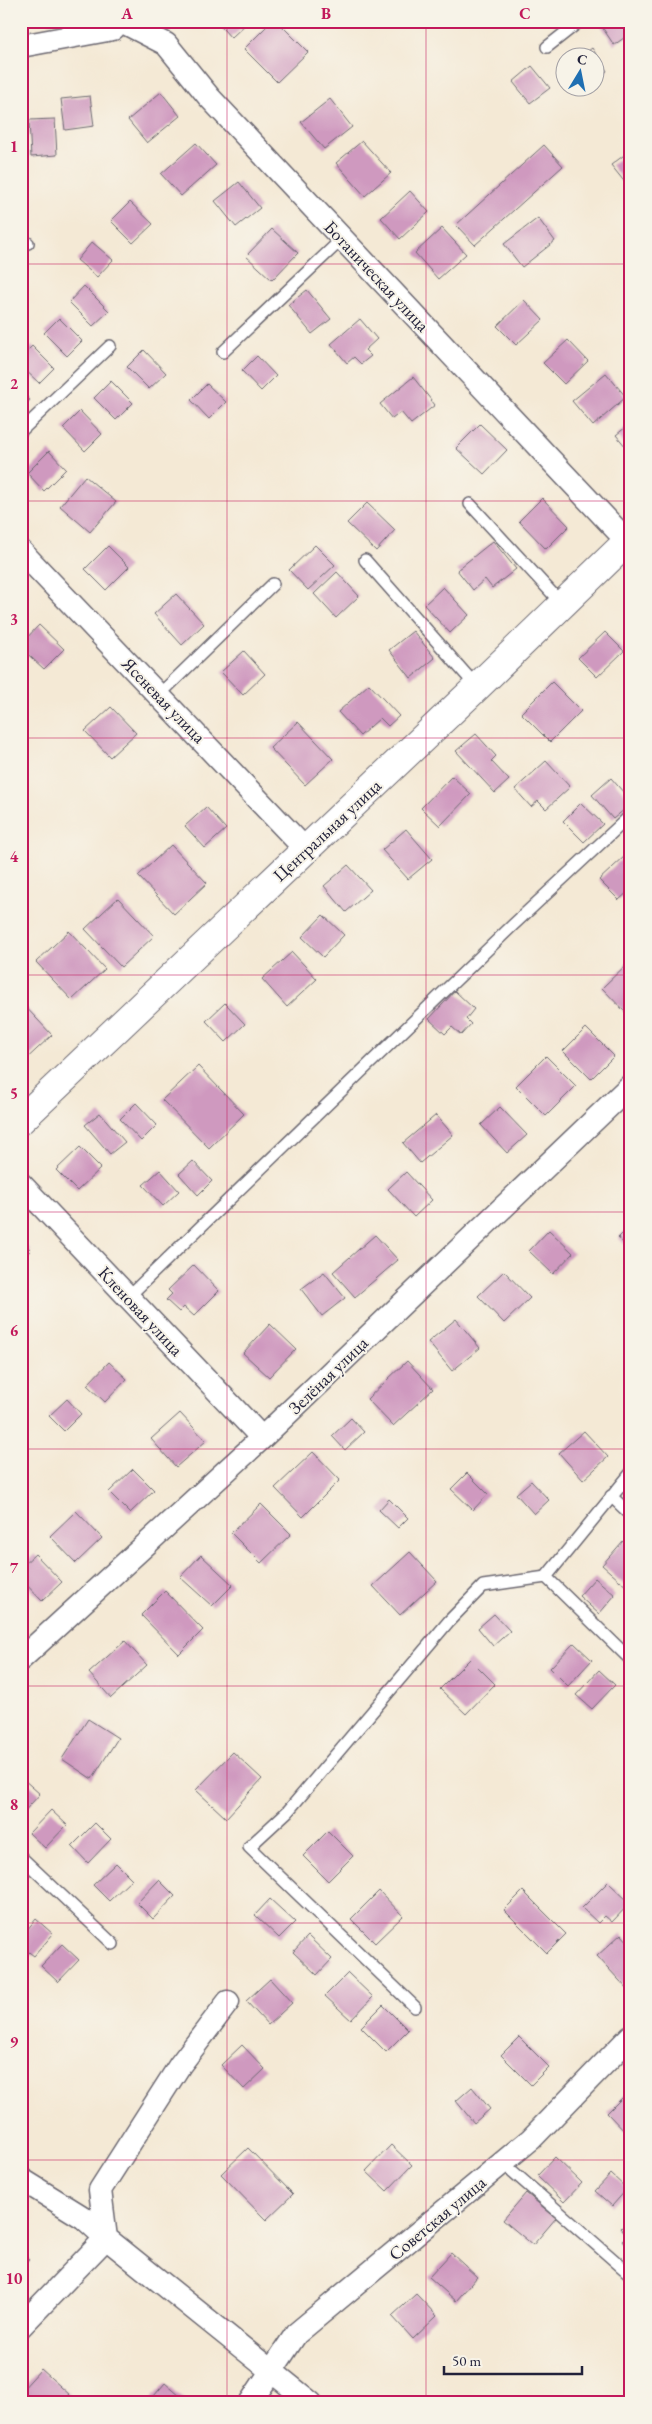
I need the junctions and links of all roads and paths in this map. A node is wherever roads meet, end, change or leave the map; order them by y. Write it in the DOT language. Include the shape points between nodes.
graph roads {
  1 [pos="120,21"];
  2 [pos="580,21"];
  3 [pos="21,46"];
  4 [pos="547,47"];
  5 [pos="342,239"];
  6 [pos="110,346"];
  7 [pos="223,352"];
  8 [pos="21,432"];
  9 [pos="470,504"];
  10 [pos="629,539"];
  11 [pos="21,551"];
  12 [pos="365,560"];
  13 [pos="273,584"];
  14 [pos="562,604"];
  15 [pos="477,687"];
  16 [pos="159,695"];
  17 [pos="631,815"];
  18 [pos="306,850"];
  19 [pos="631,1085"];
  20 [pos="21,1120"];
  21 [pos="21,1184"];
  22 [pos="128,1297"];
  23 [pos="262,1438"];
  24 [pos="631,1473"];
  25 [pos="611,1496"];
  26 [pos="631,1514"];
  27 [pos="546,1577"];
  28 [pos="21,1660"];
  29 [pos="631,1660"];
  30 [pos="21,1857"];
  31 [pos="113,1944"];
  32 [pos="228,2002"];
  33 [pos="415,2007"];
  34 [pos="631,2036"];
  35 [pos="503,2163"];
  36 [pos="21,2180"];
  37 [pos="106,2238"];
  38 [pos="631,2275"];
  39 [pos="21,2326"];
  40 [pos="271,2372"];
  41 [pos="250,2403"];
  42 [pos="310,2403"];
  1 -- 3 [label="street, Ботаническая улица" via="113,29"];
  1 -- 5 [label="street, Ботаническая улица" via="166,44 209,97"];
  2 -- 4 [label="lane"];
  5 -- 7 [label="lane"];
  5 -- 10 [label="street, Ботаническая улица"];
  6 -- 8 [label="lane"];
  9 -- 14 [label="lane"];
  10 -- 14 [label="street, Центральная улица"];
  11 -- 16 [label="street, Ясеневая улица"];
  12 -- 15 [label="lane"];
  13 -- 16 [label="lane"];
  14 -- 15 [label="street, Центральная улица"];
  15 -- 18 [label="street, Центральная улица"];
  16 -- 18 [label="street, Ясеневая улица"];
  17 -- 22 [label="lane"];
  18 -- 20 [label="street, Центральная улица"];
  19 -- 23 [label="street, Зелёная улица"];
  21 -- 22 [label="street, Кленовая улица"];
  22 -- 23 [label="street, Кленовая улица"];
  23 -- 28 [label="street, Зелёная улица"];
  24 -- 25 [label="lane"];
  25 -- 26 [label="lane"];
  25 -- 27 [label="lane"];
  27 -- 29 [label="lane"];
  27 -- 33 [label="lane" via="483,1586 449,1620 288,1812 249,1847"];
  30 -- 31 [label="lane"];
  32 -- 37 [label="street" via="180,2065 100,2190"];
  34 -- 35 [label="street, Советская улица" via="531,2140"];
  35 -- 38 [label="lane"];
  35 -- 40 [label="street, Советская улица" via="296,2334"];
  36 -- 37 [label="street" via="84,2218"];
  37 -- 39 [label="street"];
  37 -- 40 [label="street"];
  40 -- 41 [label="street, Советская улица"];
  40 -- 42 [label="street"];
}
